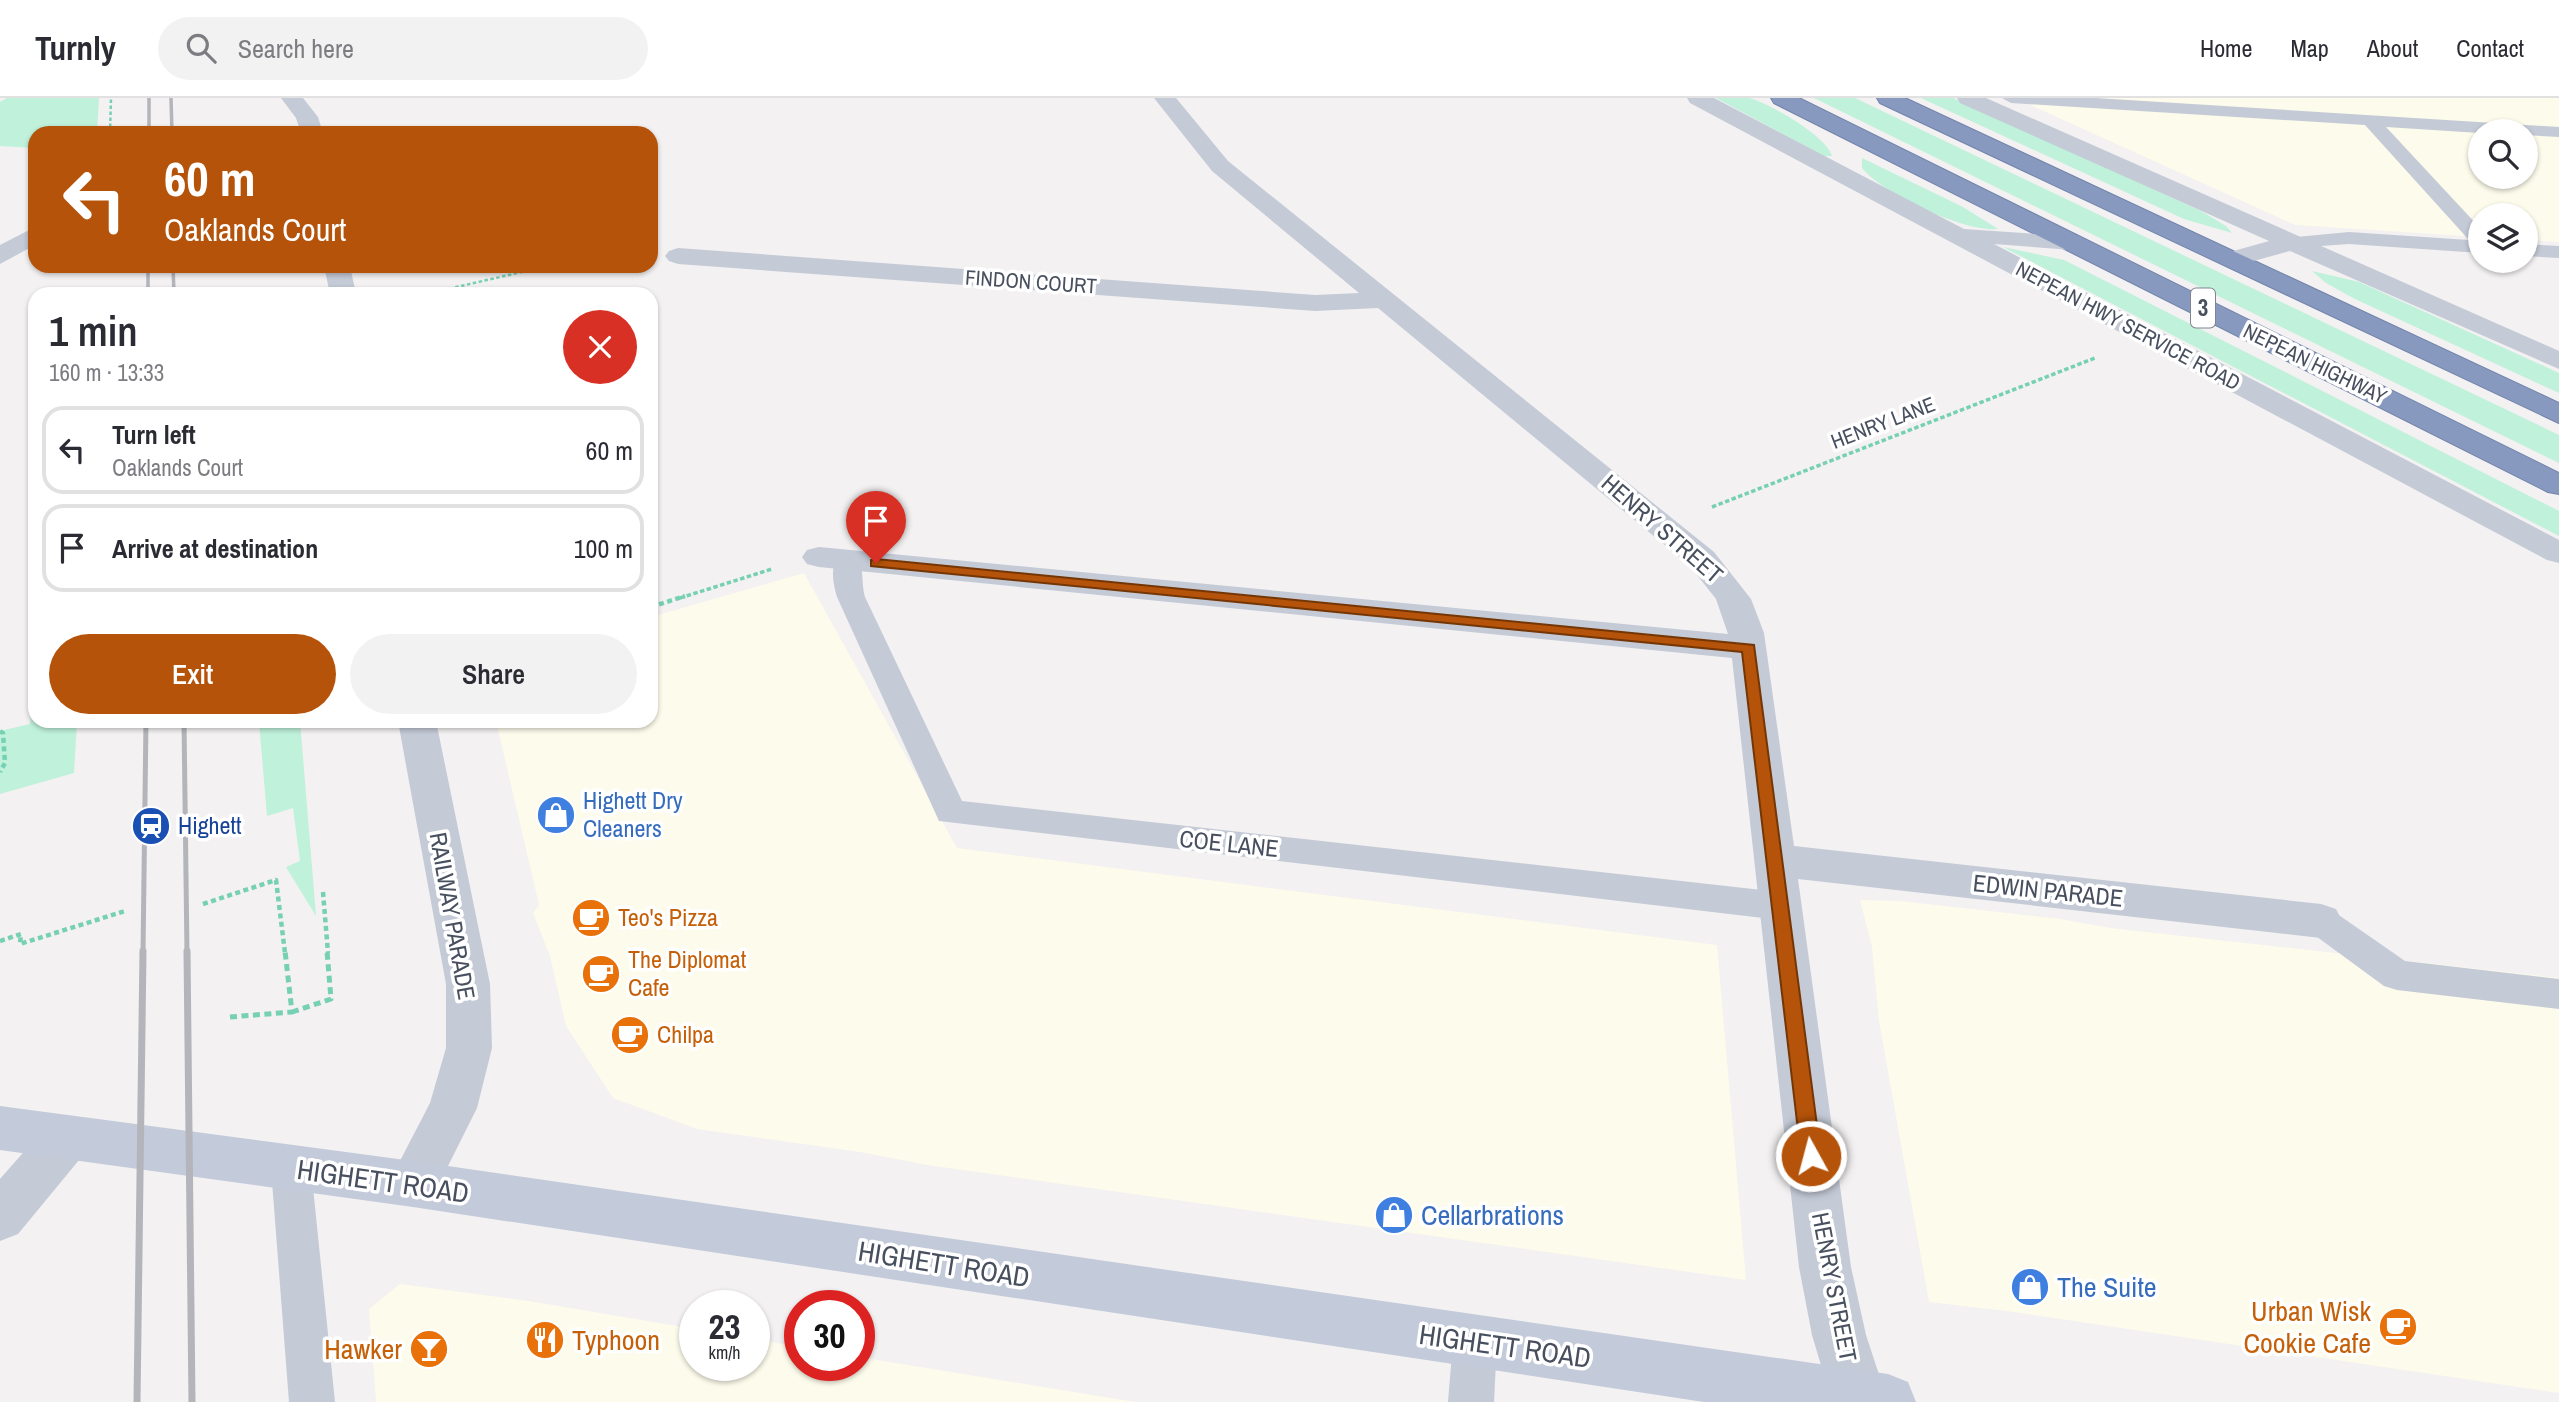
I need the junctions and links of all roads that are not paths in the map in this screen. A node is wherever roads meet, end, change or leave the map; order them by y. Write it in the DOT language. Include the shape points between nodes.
graph roads {
  1 [pos="292,98"];
  2 [pos="1165,98"];
  3 [pos="1698,98"];
  4 [pos="1782,98"];
  5 [pos="1888,98"];
  6 [pos="1968,98"];
  7 [pos="2011,98"];
  8 [pos="2370,120"];
  9 [pos="310,126"];
  10 [pos="1847,130"];
  11 [pos="2559,132"];
  12 [pos="1843,175"];
  13 [pos="2468,227"];
  14 [pos="1956,234"];
  15 [pos="28,238"];
  16 [pos="2072,242"];
  17 [pos="2293,242"];
  18 [pos="2468,246"];
  19 [pos="2538,251"];
  20 [pos="2559,252"];
  21 [pos="0,256"];
  22 [pos="678,256"];
  23 [pos="2231,260"];
  24 [pos="1383,300"];
  25 [pos="2559,361"];
  26 [pos="2559,414"];
  27 [pos="2559,485"];
  28 [pos="2559,553"];
  29 [pos="834,559"];
  30 [pos="1749,648"];
  31 [pos="418,728"];
  32 [pos="1774,860"];
  33 [pos="1781,906"];
  34 [pos="2321,921"];
  35 [pos="2559,995"];
  36 [pos="0,1128"];
  37 [pos="67,1139"];
  38 [pos="291,1168"];
  39 [pos="413,1184"];
  40 [pos="0,1217"];
  41 [pos="1475,1341"];
  42 [pos="1869,1400"];
  43 [pos="312,1402"];
  44 [pos="1471,1402"];
  1 -- 9 [label="street"];
  2 -- 24 [label="street, HENRY STREET" via="1220,166"];
  3 -- 12 [label="street, NEPEAN HWY SERVICE ROAD"];
  4 -- 10 [label="highway, NEPEAN HIGHWAY / 3"];
  5 -- 23 [label="highway, 3"];
  6 -- 17 [label="street"];
  7 -- 8 [label="lane"];
  8 -- 11 [label="lane"];
  8 -- 13 [label="lane"];
  10 -- 12 [label="street"];
  10 -- 16 [label="highway, NEPEAN HIGHWAY / 3"];
  12 -- 14 [label="street, NEPEAN HWY SERVICE ROAD"];
  14 -- 16 [label="street, NEPEAN HIGHWAY"];
  14 -- 28 [label="street, NEPEAN HWY SERVICE ROAD"];
  15 -- 21 [label="street"];
  16 -- 27 [label="highway, NEPEAN HIGHWAY / 3"];
  17 -- 18 [label="lane" via="2349,238"];
  17 -- 23 [label="street"];
  17 -- 25 [label="street"];
  19 -- 20 [label="lane"];
  22 -- 24 [label="street, FINDON COURT" via="1315,303"];
  23 -- 26 [label="highway, 3"];
  24 -- 30 [label="street, HENRY STREET" via="1662,526 1728,587 1744,620"];
  29 -- 30 [label="street"];
  29 -- 33 [label="lane, COE LANE" via="951,812"];
  30 -- 32 [label="street, HENRY STREET"];
  31 -- 39 [label="street, RAILWAY PARADE" via="468,984 469,1048 453,1108"];
  32 -- 33 [label="street, HENRY STREET"];
  32 -- 34 [label="street, EDWIN PARADE"];
  33 -- 42 [label="street, HENRY STREET" via="1825,1267 1839,1335"];
  34 -- 35 [label="lane" via="2397,975"];
  36 -- 37 [label="street, HIGHETT ROAD"];
  37 -- 38 [label="street, HIGHETT ROAD"];
  37 -- 40 [label="street"];
  38 -- 39 [label="street, HIGHETT ROAD"];
  38 -- 43 [label="lane"];
  39 -- 41 [label="street, HIGHETT ROAD"];
  41 -- 42 [label="street, HIGHETT ROAD"];
  41 -- 44 [label="lane"];
}
